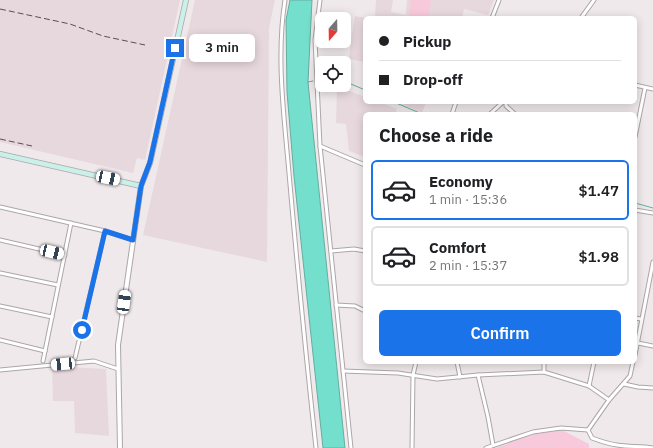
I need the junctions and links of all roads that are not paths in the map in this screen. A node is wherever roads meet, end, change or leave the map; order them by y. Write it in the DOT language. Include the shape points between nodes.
graph roads {
  1 [pos="186,0"];
  2 [pos="285,0"];
  3 [pos="320,0"];
  4 [pos="498,0"];
  5 [pos="594,0"];
  6 [pos="493,16"];
  7 [pos="582,16"];
  8 [pos="637,86"];
  9 [pos="645,88"];
  10 [pos="653,89"];
  11 [pos="501,104"];
  12 [pos="506,104"];
  13 [pos="492,112"];
  14 [pos="513,112"];
  15 [pos="637,127"];
  16 [pos="320,146"];
  17 [pos="0,154"];
  18 [pos="363,164"];
  19 [pos="141,186"];
  20 [pos="0,207"];
  21 [pos="637,210"];
  22 [pos="653,213"];
  23 [pos="71,223"];
  24 [pos="105,231"];
  25 [pos="0,240"];
  26 [pos="133,240"];
  27 [pos="331,251"];
  28 [pos="363,251"];
  29 [pos="64,255"];
  30 [pos="653,262"];
  31 [pos="0,273"];
  32 [pos="58,285"];
  33 [pos="336,305"];
  34 [pos="0,306"];
  35 [pos="363,310"];
  36 [pos="52,317"];
  37 [pos="637,318"];
  38 [pos="641,319"];
  39 [pos="0,340"];
  40 [pos="638,343"];
  41 [pos="653,346"];
  42 [pos="637,347"];
  43 [pos="45,351"];
  44 [pos="75,358"];
  45 [pos="43,361"];
  46 [pos="416,364"];
  47 [pos="457,364"];
  48 [pos="544,364"];
  49 [pos="594,364"];
  50 [pos="633,364"];
  51 [pos="118,369"];
  52 [pos="0,370"];
  53 [pos="343,371"];
  54 [pos="544,372"];
  55 [pos="478,375"];
  56 [pos="413,376"];
  57 [pos="460,377"];
  58 [pos="624,384"];
  59 [pos="589,386"];
  60 [pos="653,388"];
  61 [pos="609,400"];
  62 [pos="588,430"];
  63 [pos="493,445"];
  64 [pos="120,448"];
  65 [pos="316,448"];
  66 [pos="350,448"];
  67 [pos="412,448"];
  68 [pos="486,448"];
  69 [pos="652,448"];
  1 -- 19 [label="main road" via="150,162"];
  2 -- 65 [label="street" via="281,81"];
  3 -- 16 [label="street" via="315,40"];
  4 -- 6 [label="street"];
  5 -- 7 [label="street"];
  8 -- 9 [label="street"];
  9 -- 10 [label="street"];
  9 -- 15 [label="street"];
  11 -- 13 [label="street"];
  12 -- 14 [label="street"];
  16 -- 18 [label="street"];
  16 -- 27 [label="street"];
  17 -- 19 [label="main road"];
  19 -- 26 [label="street"];
  20 -- 23 [label="street"];
  21 -- 22 [label="street"];
  23 -- 24 [label="street"];
  23 -- 29 [label="street"];
  24 -- 26 [label="street"];
  24 -- 44 [label="street"];
  25 -- 29 [label="street"];
  26 -- 51 [label="street" via="118,345"];
  27 -- 28 [label="street"];
  27 -- 33 [label="street"];
  29 -- 32 [label="street"];
  30 -- 38 [label="street"];
  31 -- 32 [label="street"];
  32 -- 36 [label="street"];
  33 -- 35 [label="street" via="355,306"];
  33 -- 53 [label="street"];
  34 -- 36 [label="street"];
  36 -- 43 [label="street"];
  37 -- 38 [label="street"];
  38 -- 40 [label="street"];
  39 -- 43 [label="street"];
  40 -- 41 [label="street"];
  40 -- 42 [label="street"];
  43 -- 45 [label="street"];
  46 -- 56 [label="street"];
  47 -- 57 [label="street"];
  48 -- 54 [label="street"];
  49 -- 59 [label="street"];
  50 -- 58 [label="street" via="630,376"];
  51 -- 52 [label="street" via="94,361"];
  51 -- 64 [label="street"];
  53 -- 56 [label="street"];
  53 -- 66 [label="street"];
  54 -- 55 [label="street"];
  54 -- 59 [label="street"];
  55 -- 57 [label="street"];
  55 -- 63 [label="street"];
  56 -- 57 [label="street" via="438,379"];
  56 -- 67 [label="street"];
  58 -- 60 [label="street" via="638,388"];
  58 -- 61 [label="street"];
  59 -- 61 [label="street"];
  61 -- 62 [label="street"];
  62 -- 63 [label="street" via="561,428 540,431"];
  62 -- 69 [label="street" via="592,438 604,442"];
  63 -- 68 [label="street"];
}
